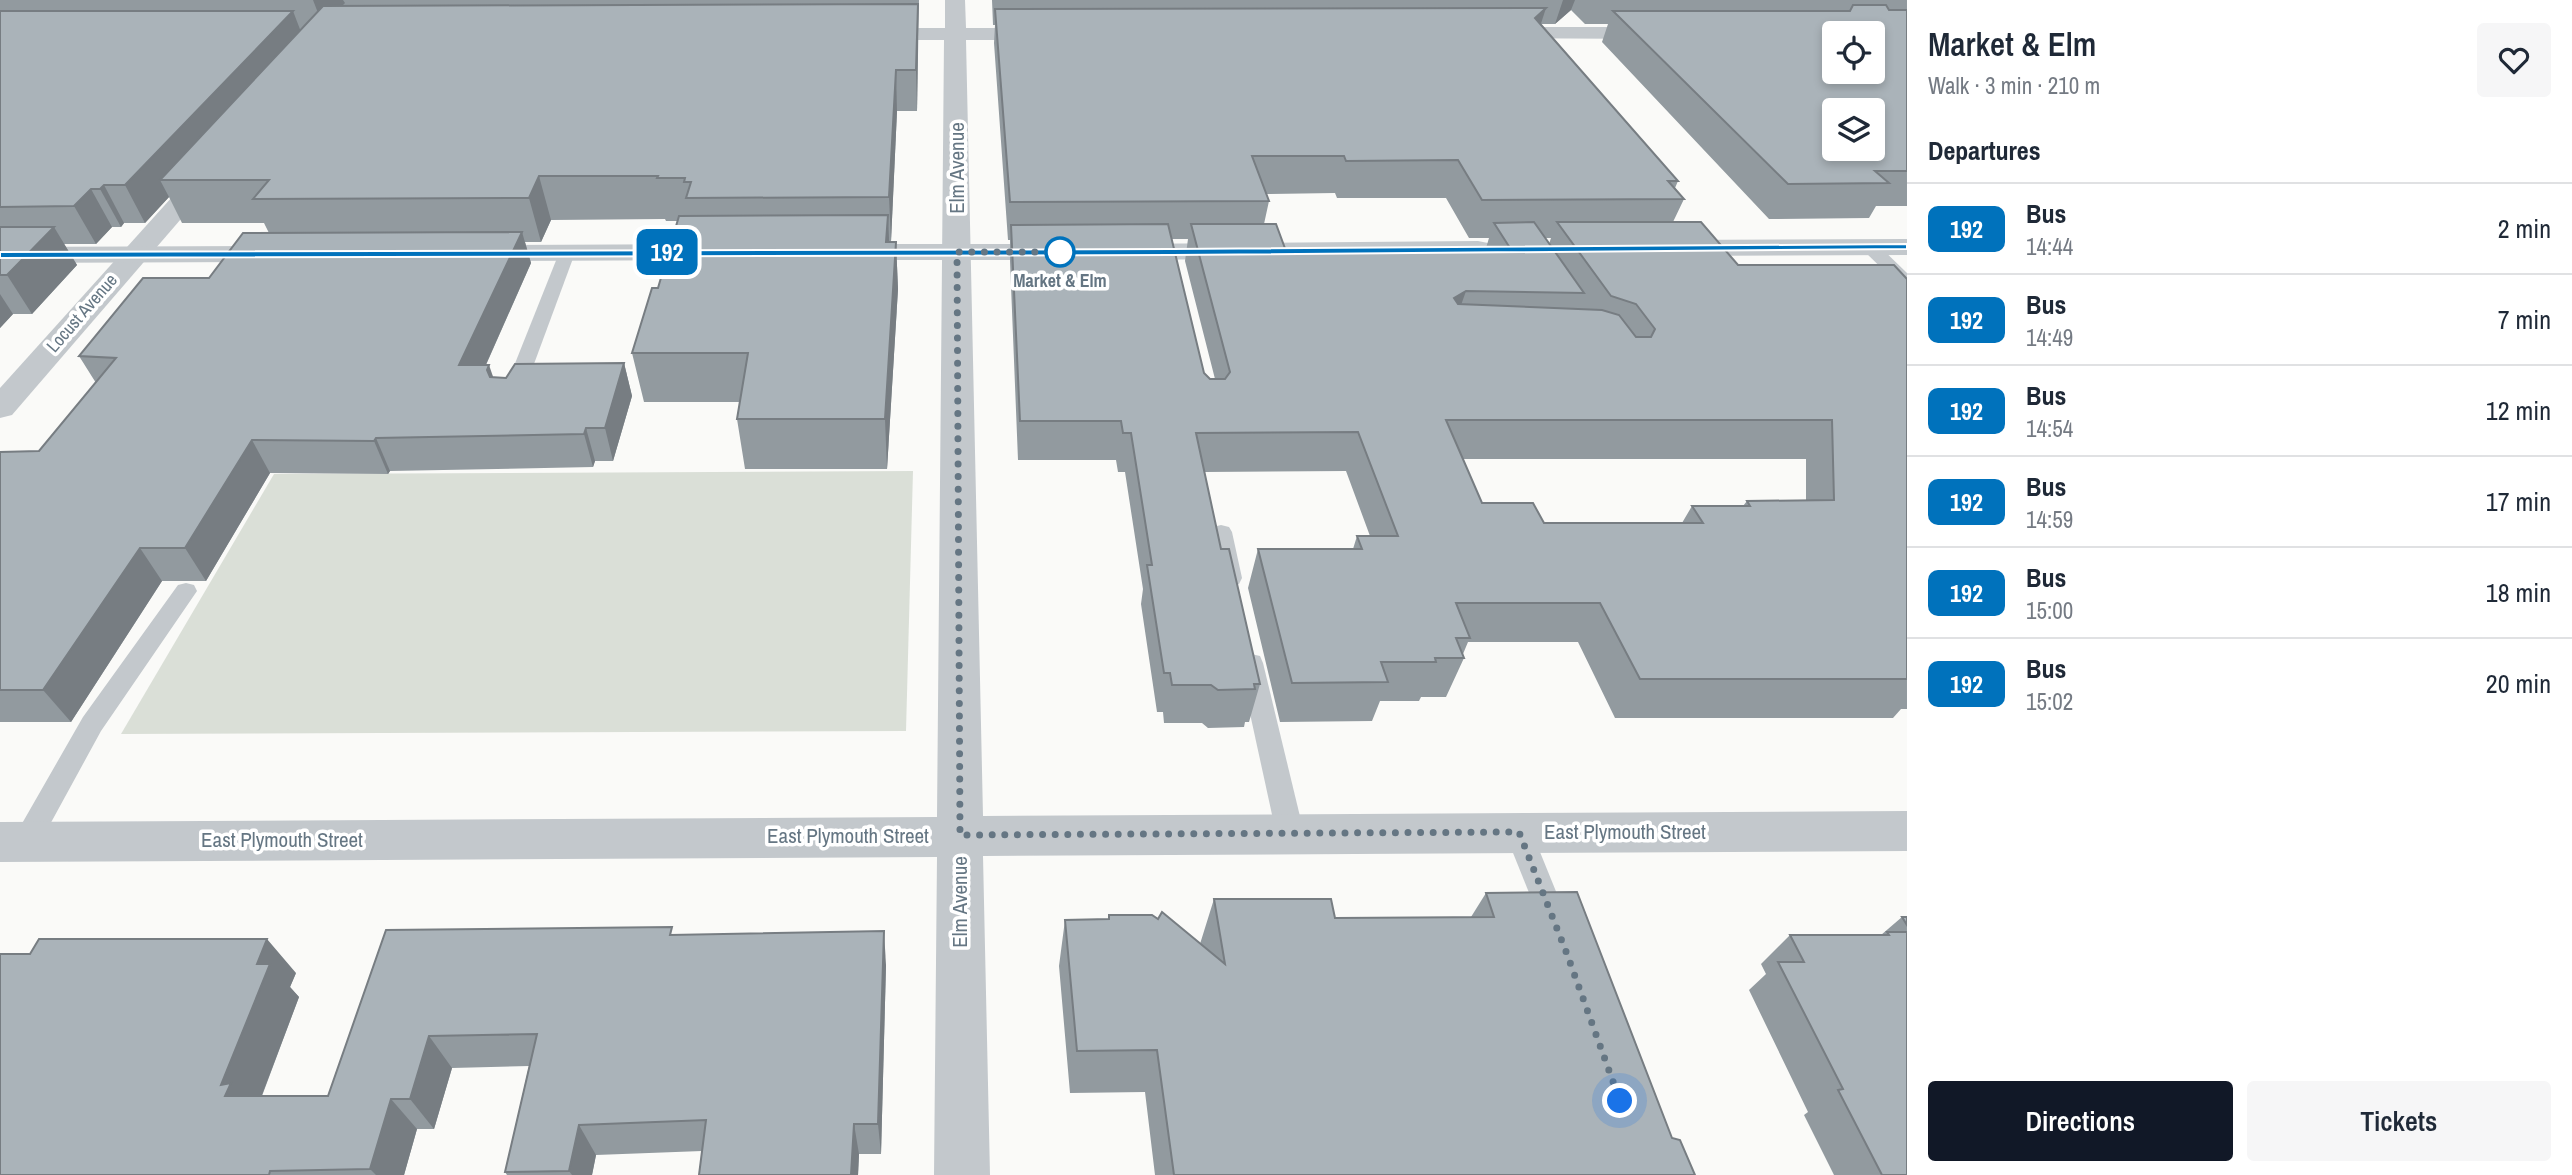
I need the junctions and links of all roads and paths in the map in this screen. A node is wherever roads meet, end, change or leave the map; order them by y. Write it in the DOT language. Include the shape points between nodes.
graph roads {
  1 [pos="955,17"];
  2 [pos="1473,33"];
  3 [pos="1683,33"];
  4 [pos="844,34"];
  5 [pos="1067,34"];
  6 [pos="223,155"];
  7 [pos="1870,247"];
  8 [pos="1907,247"];
  9 [pos="1649,248"];
  10 [pos="1511,249"];
  11 [pos="743,252"];
  12 [pos="824,252"];
  13 [pos="957,252"];
  14 [pos="458,253"];
  15 [pos="567,253"];
  16 [pos="308,254"];
  17 [pos="0,255"];
  18 [pos="133,256"];
  19 [pos="1907,283"];
  20 [pos="509,404"];
  21 [pos="0,408"];
  22 [pos="1221,532"];
  23 [pos="186,591"];
  24 [pos="1236,597"];
  25 [pos="1245,637"];
  26 [pos="1907,831"];
  27 [pos="1519,832"];
  28 [pos="1290,834"];
  29 [pos="960,835"];
  30 [pos="13,842"];
  31 [pos="1563,942"];
  32 [pos="962,1175"];
  1 -- 4 [label="street"];
  1 -- 5 [label="street"];
  1 -- 13 [label="street, Elm Avenue"];
  2 -- 3 [label="street"];
  6 -- 18 [label="street, Locust Avenue"];
  7 -- 8 [label="street"];
  7 -- 9 [label="street"];
  7 -- 19 [label="lane"];
  10 -- 13 [label="street" via="1174,259 1091,252"];
  11 -- 15 [label="street"];
  12 -- 13 [label="street"];
  13 -- 29 [label="street, Elm Avenue"];
  14 -- 15 [label="street"];
  15 -- 20 [label="lane"];
  16 -- 18 [label="street"];
  17 -- 18 [label="street"];
  18 -- 21 [label="street, Locust Avenue"];
  22 -- 24 [label="lane"];
  23 -- 30 [label="lane"];
  25 -- 28 [label="lane"];
  26 -- 27 [label="street, East Plymouth Street"];
  27 -- 28 [label="street, East Plymouth Street"];
  27 -- 31 [label="lane"];
  28 -- 29 [label="street, East Plymouth Street"];
  29 -- 30 [label="street, East Plymouth Street"];
  29 -- 32 [label="street, Elm Avenue"];
}
